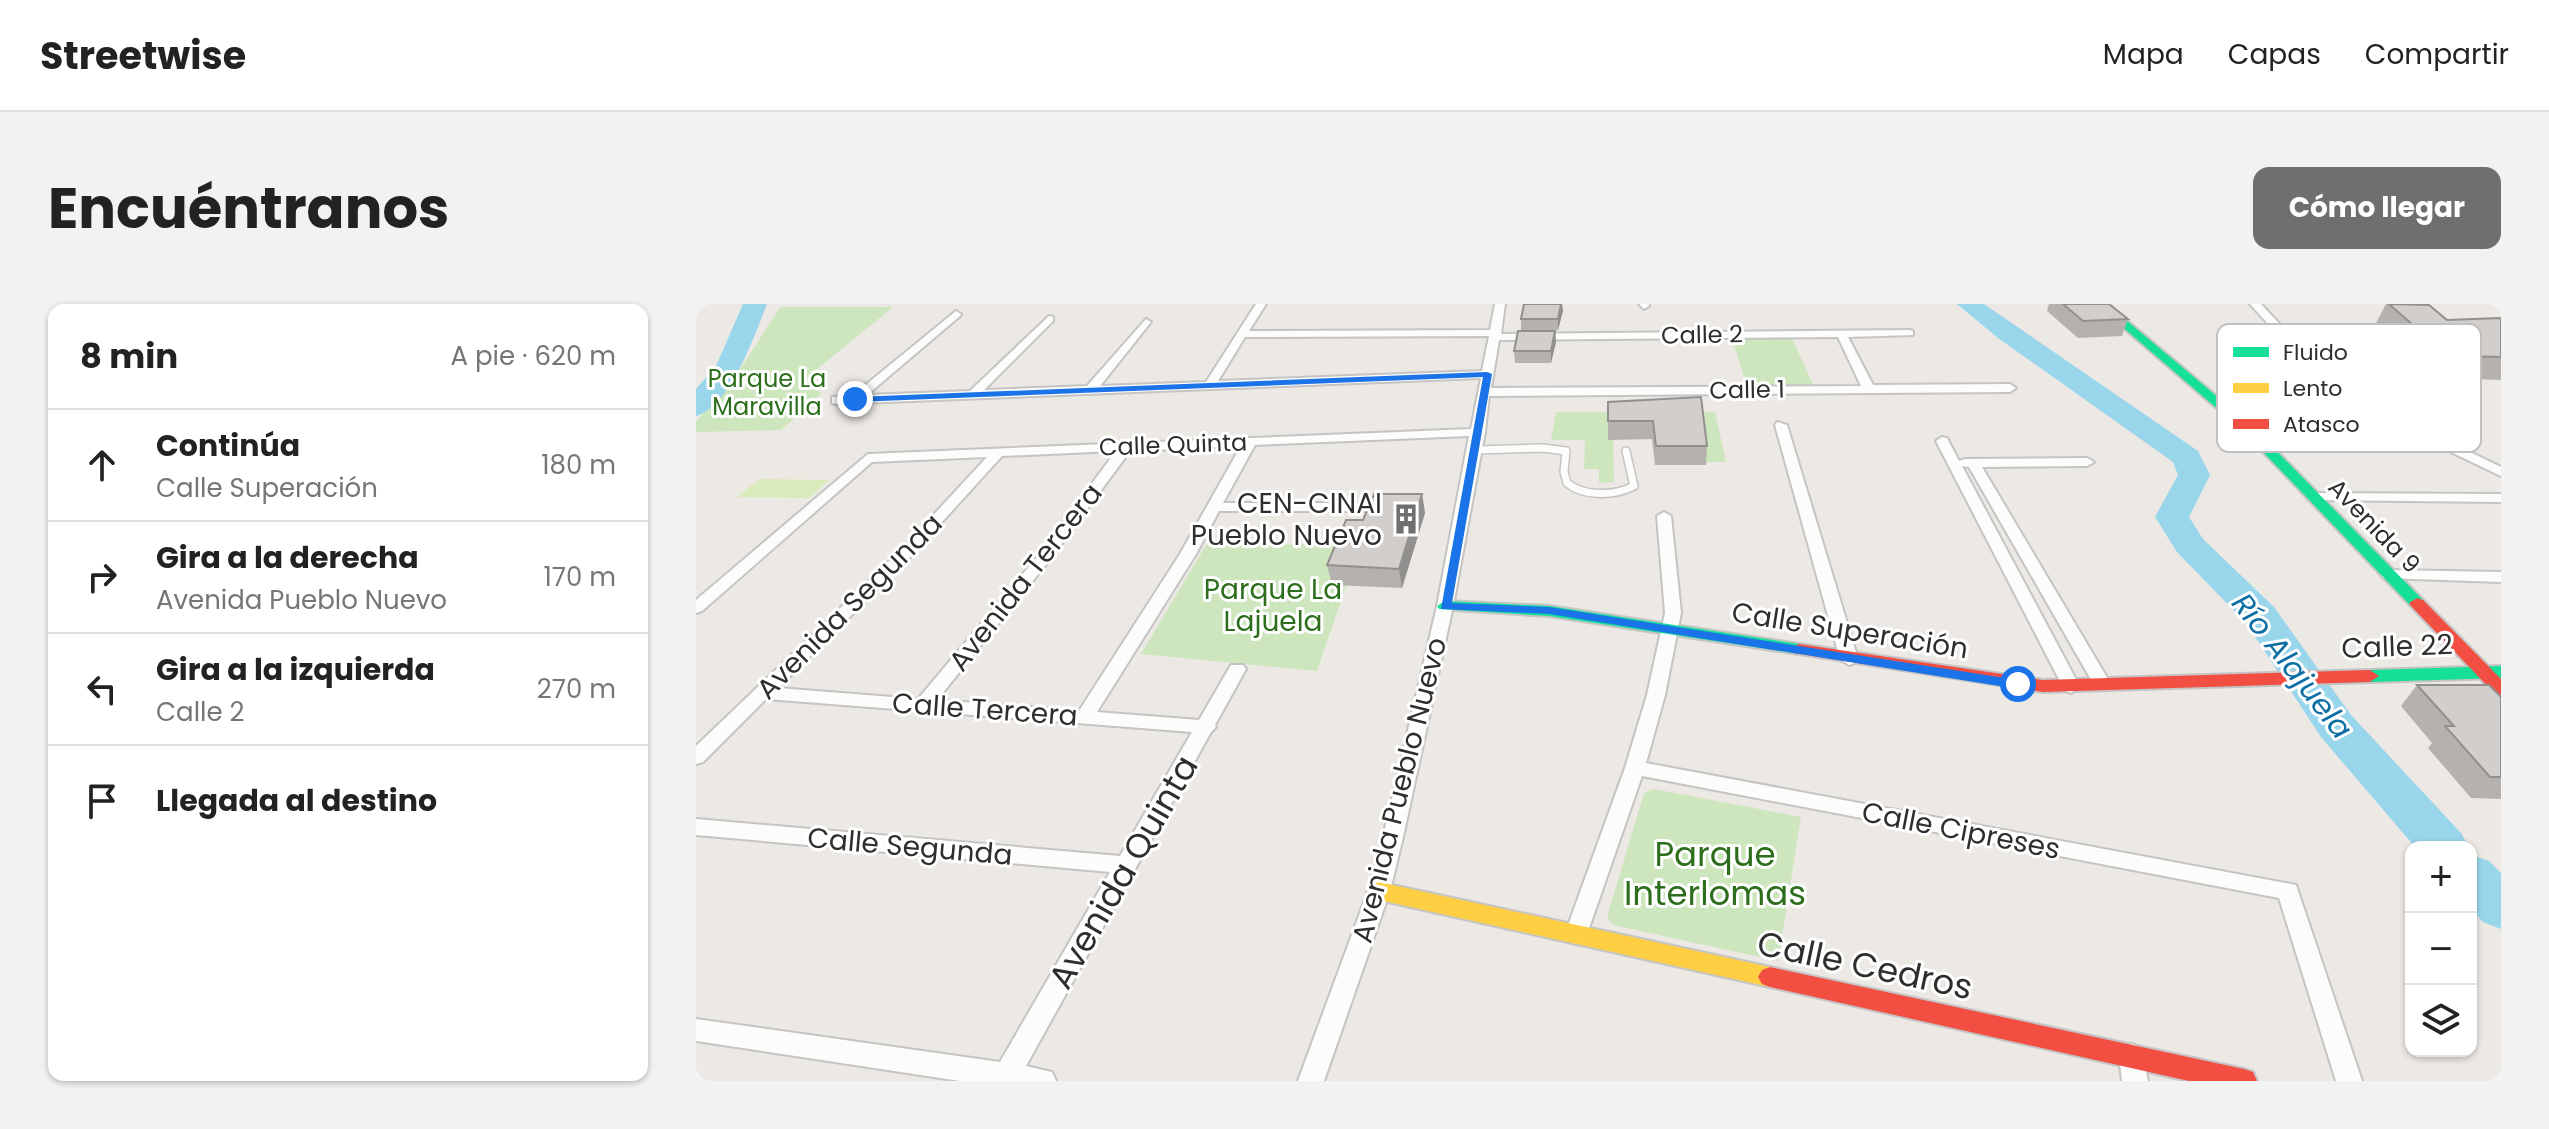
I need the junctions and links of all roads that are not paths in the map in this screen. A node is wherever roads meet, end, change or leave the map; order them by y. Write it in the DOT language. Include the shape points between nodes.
graph roads {
  1 [pos="1500,304"];
  2 [pos="2101,304"];
  3 [pos="2255,304"];
  4 [pos="1260,306"];
  5 [pos="956,314"];
  6 [pos="1049,319"];
  7 [pos="1146,322"];
  8 [pos="2273,324"];
  9 [pos="1841,333"];
  10 [pos="1909,333"];
  11 [pos="1244,334"];
  12 [pos="1496,335"];
  13 [pos="1486,383"];
  14 [pos="1210,384"];
  15 [pos="2010,388"];
  16 [pos="1869,389"];
  17 [pos="1090,391"];
  18 [pos="973,395"];
  19 [pos="855,399"];
  20 [pos="836,400"];
  21 [pos="2217,403"];
  22 [pos="1781,425"];
  23 [pos="1477,441"];
  24 [pos="1942,441"];
  25 [pos="1250,442"];
  26 [pos="1126,447"];
  27 [pos="1626,451"];
  28 [pos="999,452"];
  29 [pos="2270,452"];
  30 [pos="2459,452"];
  31 [pos="2087,462"];
  32 [pos="1954,463"];
  33 [pos="1973,463"];
  34 [pos="2501,472"];
  35 [pos="2313,497"];
  36 [pos="2501,498"];
  37 [pos="1215,507"];
  38 [pos="1365,507"];
  39 [pos="1664,516"];
  40 [pos="2389,575"];
  41 [pos="2501,577"];
  42 [pos="1445,606"];
  43 [pos="696,608"];
  44 [pos="1670,630"];
  45 [pos="1849,659"];
  46 [pos="1237,669"];
  47 [pos="2492,672"];
  48 [pos="2247,679"];
  49 [pos="2103,686"];
  50 [pos="2071,687"];
  51 [pos="2501,690"];
  52 [pos="763,693"];
  53 [pos="923,705"];
  54 [pos="1085,716"];
  55 [pos="1207,727"];
  56 [pos="696,757"];
  57 [pos="1635,768"];
  58 [pos="696,827"];
  59 [pos="1125,865"];
  60 [pos="1379,891"];
  61 [pos="1576,934"];
  62 [pos="696,1030"];
  63 [pos="2134,1069"];
  64 [pos="1007,1075"];
  65 [pos="1043,1081"];
  66 [pos="1311,1081"];
  67 [pos="2244,1081"];
  68 [pos="2349,1081"];
  1 -- 12 [label="street, Avenida Pueblo Nuevo"];
  2 -- 21 [label="street, Avenida 9"];
  3 -- 8 [label="street"];
  4 -- 11 [label="street"];
  5 -- 19 [label="street"];
  6 -- 18 [label="street"];
  7 -- 17 [label="street"];
  9 -- 10 [label="street, Calle 2"];
  9 -- 12 [label="street, Calle 2"];
  9 -- 16 [label="street"];
  11 -- 12 [label="street"];
  11 -- 14 [label="street"];
  12 -- 13 [label="street, Avenida Pueblo Nuevo"];
  13 -- 14 [label="street"];
  13 -- 16 [label="street, Calle 1"];
  13 -- 23 [label="street, Avenida Pueblo Nuevo"];
  14 -- 17 [label="street"];
  15 -- 16 [label="street, Calle 1"];
  17 -- 18 [label="street"];
  18 -- 19 [label="street"];
  19 -- 20 [label="street"];
  22 -- 45 [label="street"];
  23 -- 25 [label="street, Calle Quinta"];
  23 -- 27 [label="lane" via="1566,451 1563,474 1572,489 1609,492 1628,492 1634,486"];
  23 -- 42 [label="street, Avenida Pueblo Nuevo"];
  24 -- 32 [label="street"];
  25 -- 26 [label="street, Calle Quinta"];
  25 -- 37 [label="street"];
  26 -- 28 [label="street, Calle Quinta"];
  26 -- 53 [label="street, Avenida Tercera" via="1047,554"];
  28 -- 43 [label="street, Calle Quinta" via="868,458"];
  28 -- 52 [label="street, Avenida Segunda" via="906,553"];
  29 -- 35 [label="street, Avenida 9"];
  30 -- 34 [label="street"];
  31 -- 33 [label="street"];
  32 -- 33 [label="street"];
  32 -- 50 [label="street"];
  33 -- 49 [label="street"];
  35 -- 36 [label="street"];
  35 -- 40 [label="street, Avenida 9"];
  37 -- 38 [label="street"];
  37 -- 54 [label="street"];
  39 -- 44 [label="street"];
  40 -- 41 [label="street"];
  40 -- 47 [label="street, Avenida 9"];
  42 -- 44 [label="street, Calle Superación" via="1527,608"];
  42 -- 60 [label="street, Avenida Pueblo Nuevo"];
  44 -- 45 [label="street, Calle Superación"];
  44 -- 57 [label="street"];
  45 -- 50 [label="street, Calle Superación"];
  46 -- 55 [label="street, Avenida Quinta"];
  47 -- 48 [label="street, Calle 22"];
  47 -- 51 [label="street, Avenida 9"];
  48 -- 49 [label="street, Calle Superación"];
  49 -- 50 [label="street, Calle Superación"];
  52 -- 53 [label="street, Calle Tercera"];
  52 -- 56 [label="street, Avenida Segunda"];
  53 -- 54 [label="street, Calle Tercera"];
  54 -- 55 [label="street, Calle Tercera"];
  55 -- 59 [label="street, Avenida Quinta"];
  57 -- 61 [label="street"];
  57 -- 68 [label="street, Calle Cipreses" via="2288,891"];
  58 -- 59 [label="street, Calle Segunda"];
  59 -- 64 [label="street, Avenida Quinta"];
  60 -- 61 [label="street, Calle Cedros"];
  60 -- 66 [label="street, Avenida Pueblo Nuevo"];
  61 -- 63 [label="street, Calle Cedros"];
  62 -- 64 [label="street"];
  63 -- 67 [label="street, Calle Cedros"];
  64 -- 65 [label="street"];
}
